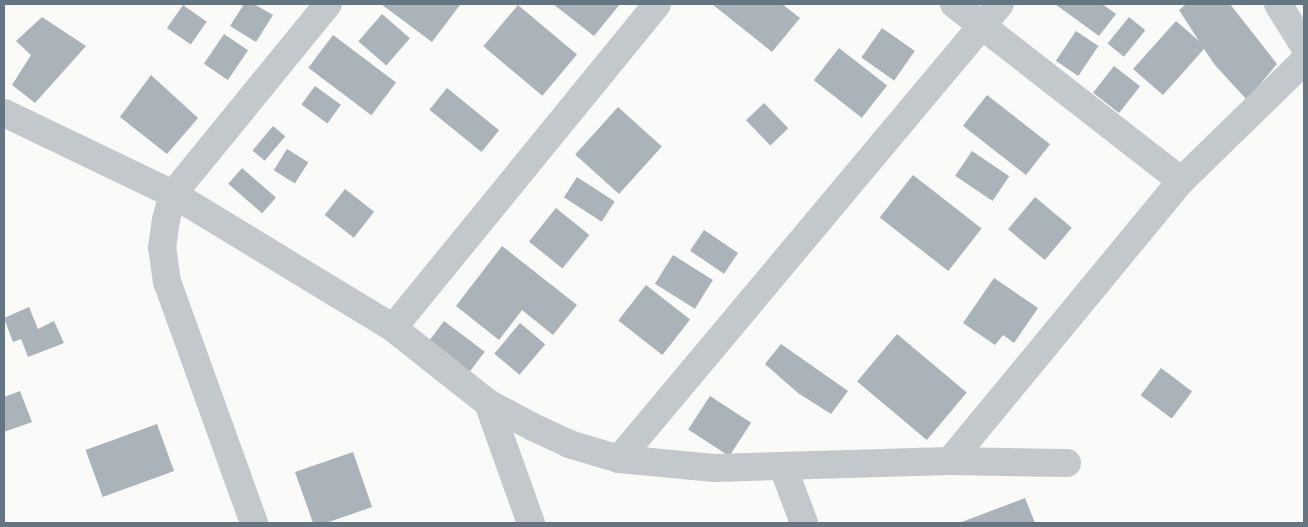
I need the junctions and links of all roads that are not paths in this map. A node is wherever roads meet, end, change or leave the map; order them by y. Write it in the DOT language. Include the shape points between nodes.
graph roads {
  1 [pos="328,4"];
  2 [pos="657,4"];
  3 [pos="954,4"];
  4 [pos="1000,4"];
  5 [pos="1278,4"];
  6 [pos="980,25"];
  7 [pos="1304,46"];
  8 [pos="1304,61"];
  9 [pos="4,113"];
  10 [pos="1181,181"];
  11 [pos="173,194"];
  12 [pos="393,328"];
  13 [pos="488,403"];
  14 [pos="619,458"];
  15 [pos="950,461"];
  16 [pos="1067,463"];
  17 [pos="784,467"];
  18 [pos="254,523"];
  19 [pos="532,523"];
  20 [pos="804,523"];
  1 -- 11 [label="street"];
  2 -- 12 [label="street"];
  3 -- 6 [label="street"];
  4 -- 6 [label="street"];
  5 -- 7 [label="street"];
  6 -- 10 [label="street"];
  6 -- 14 [label="street"];
  8 -- 10 [label="street"];
  9 -- 11 [label="street"];
  10 -- 15 [label="street"];
  11 -- 12 [label="street"];
  11 -- 18 [label="street" via="162,248 167,282"];
  12 -- 13 [label="street"];
  13 -- 14 [label="street" via="569,444"];
  13 -- 19 [label="street"];
  14 -- 17 [label="street" via="715,468"];
  15 -- 16 [label="street"];
  15 -- 17 [label="street"];
  17 -- 20 [label="street"];
}
